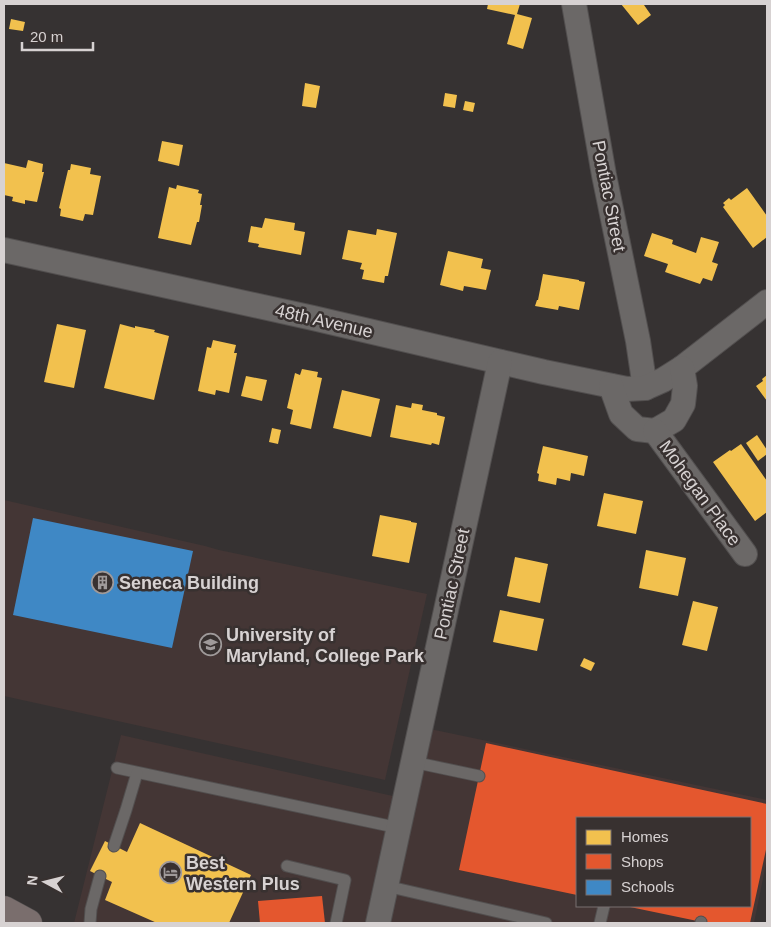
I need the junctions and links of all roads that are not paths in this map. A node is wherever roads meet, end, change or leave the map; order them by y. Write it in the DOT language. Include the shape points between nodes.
graph roads {
  1 [pos="574,4"];
  2 [pos="4,250"];
  3 [pos="767,302"];
  4 [pos="500,362"];
  5 [pos="682,368"];
  6 [pos="611,386"];
  7 [pos="645,388"];
  8 [pos="655,431"];
  9 [pos="745,554"];
  10 [pos="413,762"];
  11 [pos="117,768"];
  12 [pos="137,773"];
  13 [pos="479,776"];
  14 [pos="399,828"];
  15 [pos="114,846"];
  16 [pos="287,866"];
  17 [pos="100,876"];
  18 [pos="386,886"];
  19 [pos="604,907"];
  20 [pos="4,910"];
  21 [pos="28,923"];
  22 [pos="90,923"];
  23 [pos="336,923"];
  24 [pos="378,923"];
  25 [pos="546,923"];
  26 [pos="600,923"];
  1 -- 7 [label="street, Pontiac Street"];
  2 -- 4 [label="street, 48th Avenue"];
  3 -- 5 [label="street"];
  4 -- 6 [label="street, 48th Avenue"];
  4 -- 10 [label="street, Pontiac Street"];
  5 -- 7 [label="street"];
  5 -- 8 [label="street, Mohegan Place" via="683,404 674,420"];
  6 -- 7 [label="street, 48th Avenue"];
  6 -- 8 [label="street, Mohegan Place" via="621,414 637,429"];
  8 -- 9 [label="street, Mohegan Place"];
  10 -- 13 [label="lane"];
  10 -- 14 [label="street, Pontiac Street"];
  11 -- 12 [label="lane"];
  12 -- 14 [label="lane"];
  12 -- 15 [label="lane"];
  14 -- 18 [label="street, Pontiac Street"];
  16 -- 23 [label="lane" via="345,880"];
  17 -- 22 [label="lane"];
  18 -- 24 [label="street, Pontiac Street"];
  18 -- 25 [label="lane"];
  19 -- 26 [label="lane"];
  20 -- 21 [label="main road"];
}
